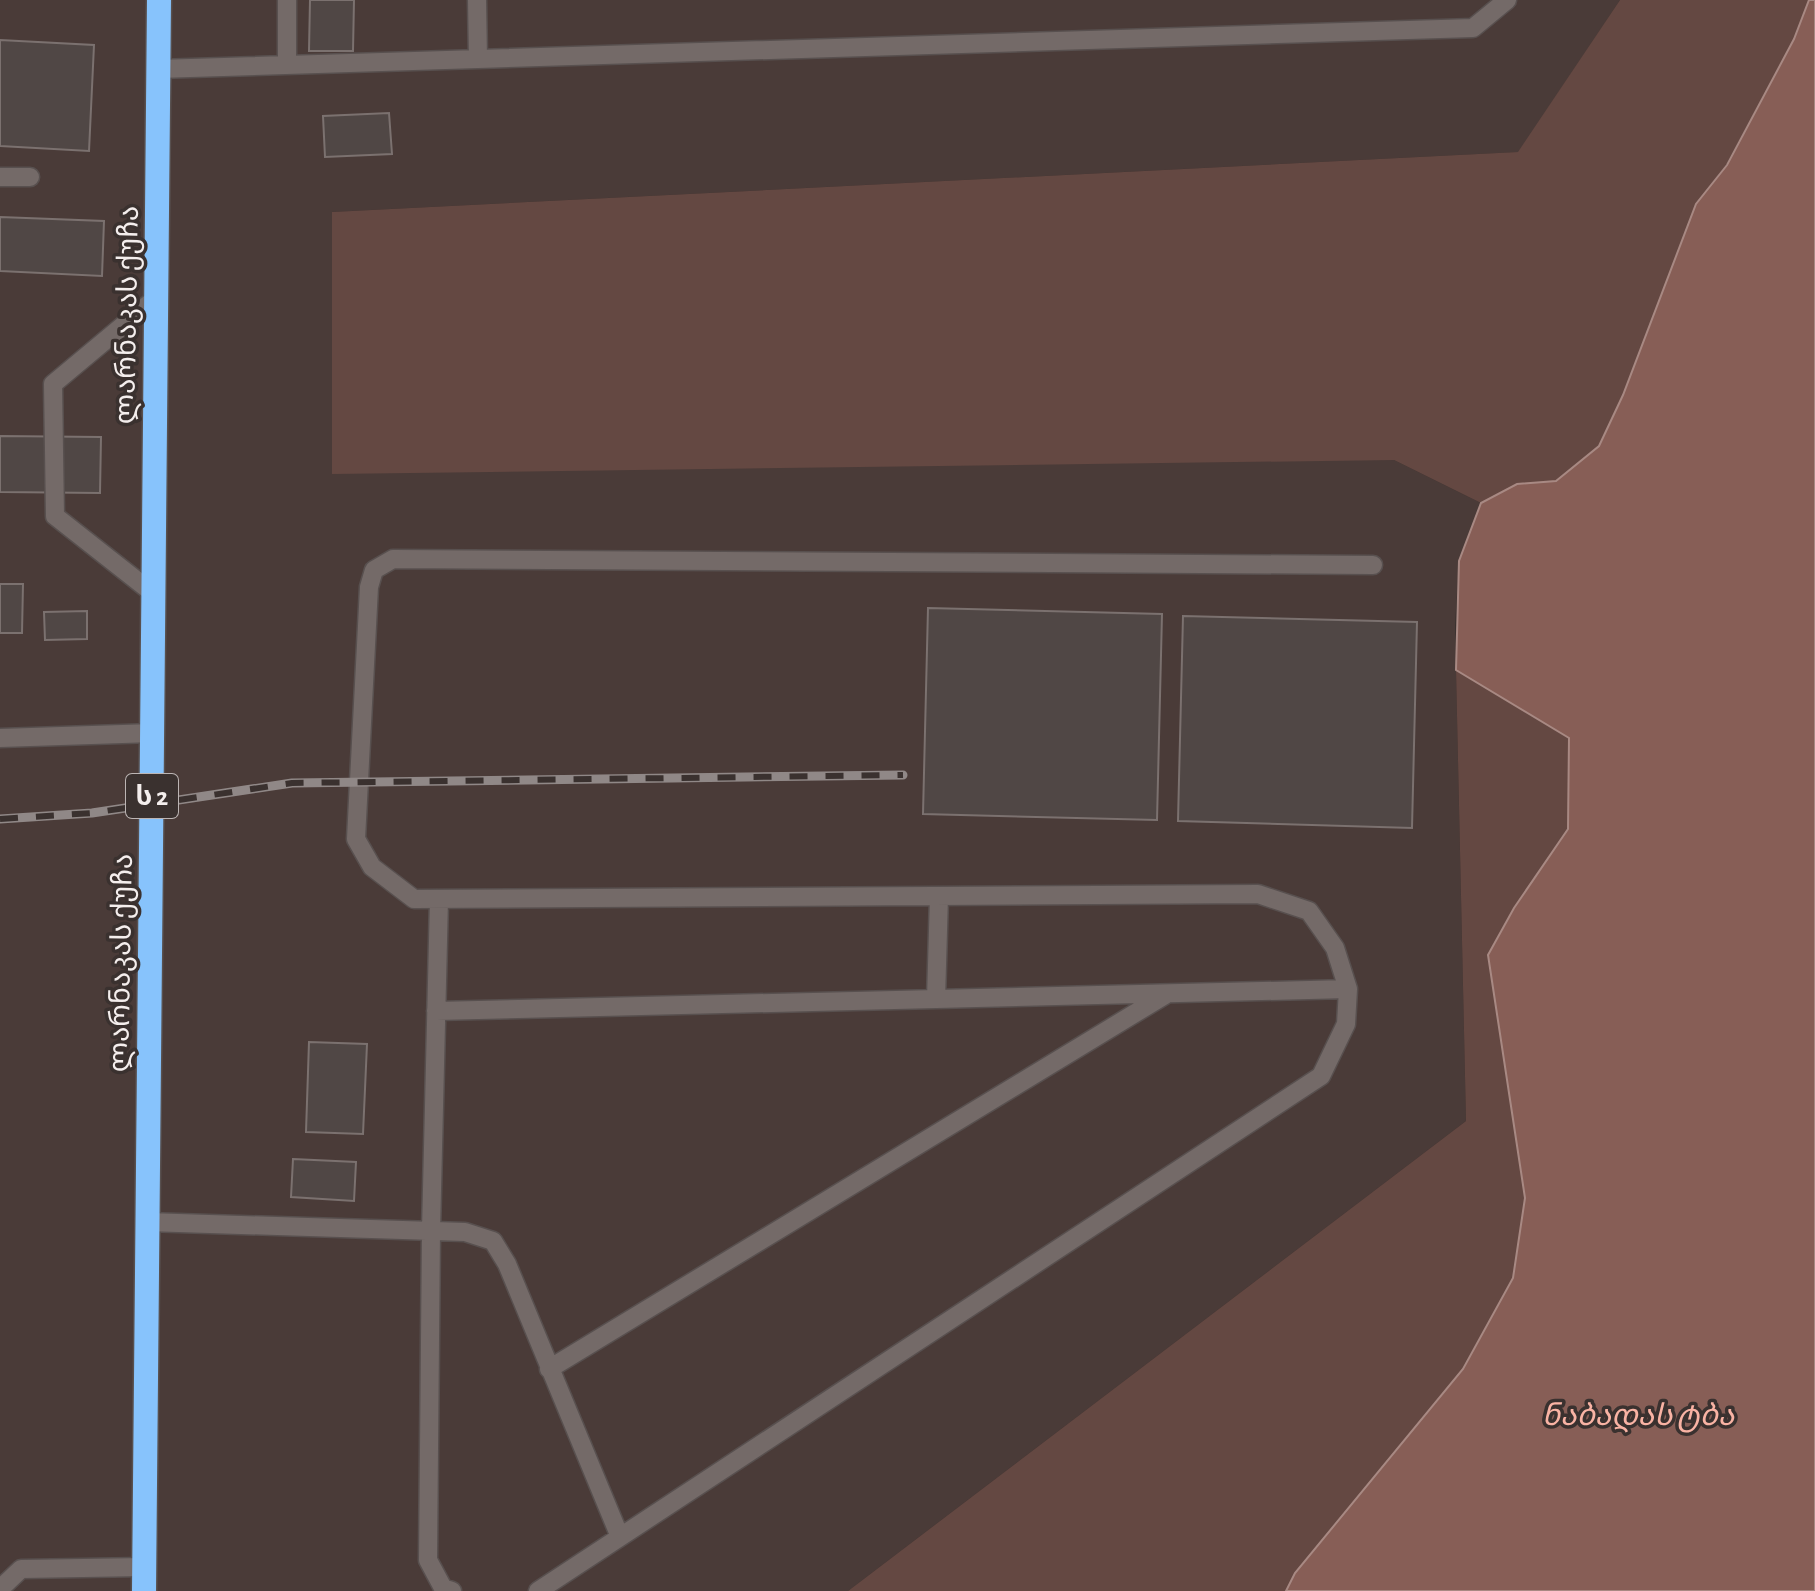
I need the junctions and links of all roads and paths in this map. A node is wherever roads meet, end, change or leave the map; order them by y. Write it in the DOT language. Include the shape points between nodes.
graph roads {
  1 [pos="159,0"];
  2 [pos="287,0"];
  3 [pos="477,0"];
  4 [pos="1507,0"];
  5 [pos="478,59"];
  6 [pos="287,64"];
  7 [pos="158,69"];
  8 [pos="0,177"];
  9 [pos="30,177"];
  10 [pos="156,298"];
  11 [pos="1373,565"];
  12 [pos="154,594"];
  13 [pos="153,733"];
  14 [pos="0,738"];
  15 [pos="939,896"];
  16 [pos="439,899"];
  17 [pos="1348,989"];
  18 [pos="1168,993"];
  19 [pos="936,999"];
  20 [pos="436,1011"];
  21 [pos="147,1222"];
  22 [pos="431,1231"];
  23 [pos="549,1369"];
  24 [pos="620,1537"];
  25 [pos="144,1579"];
  26 [pos="0,1589"];
  27 [pos="452,1591"];
  28 [pos="538,1591"];
  1 -- 7 [label="highway, ლარნაკას ქუჩა / ს 2"];
  2 -- 6 [label="lane"];
  3 -- 5 [label="lane"];
  4 -- 5 [label="lane" via="1473,28"];
  5 -- 6 [label="lane"];
  6 -- 7 [label="lane"];
  7 -- 10 [label="highway, ლარნაკას ქუჩა / ს 2"];
  8 -- 9 [label="lane"];
  10 -- 12 [label="highway, ლარნაკას ქუჩა / ს 2"];
  10 -- 12 [label="lane" via="53,384 55,516"];
  11 -- 16 [label="lane" via="393,559 374,570 369,587 356,839 372,867 414,899"];
  12 -- 13 [label="highway, ლარნაკას ქუჩა / ს 2"];
  13 -- 14 [label="lane"];
  13 -- 21 [label="highway, ლარნაკას ქუჩა / ს 2"];
  15 -- 16 [label="lane"];
  15 -- 17 [label="lane" via="1258,894 1309,911 1335,948"];
  15 -- 19 [label="lane"];
  16 -- 20 [label="lane"];
  17 -- 18 [label="lane"];
  17 -- 24 [label="lane" via="1346,1024 1321,1076"];
  18 -- 19 [label="lane"];
  18 -- 23 [label="lane"];
  19 -- 20 [label="lane"];
  20 -- 22 [label="lane"];
  21 -- 22 [label="lane"];
  21 -- 25 [label="highway, ლარნაკას ქუჩა / ს 2"];
  22 -- 23 [label="lane" via="465,1232 493,1241"];
  22 -- 27 [label="lane" via="428,1560 443,1588"];
  23 -- 24 [label="lane"];
  24 -- 28 [label="lane"];
  25 -- 26 [label="lane" via="21,1569"];
}
